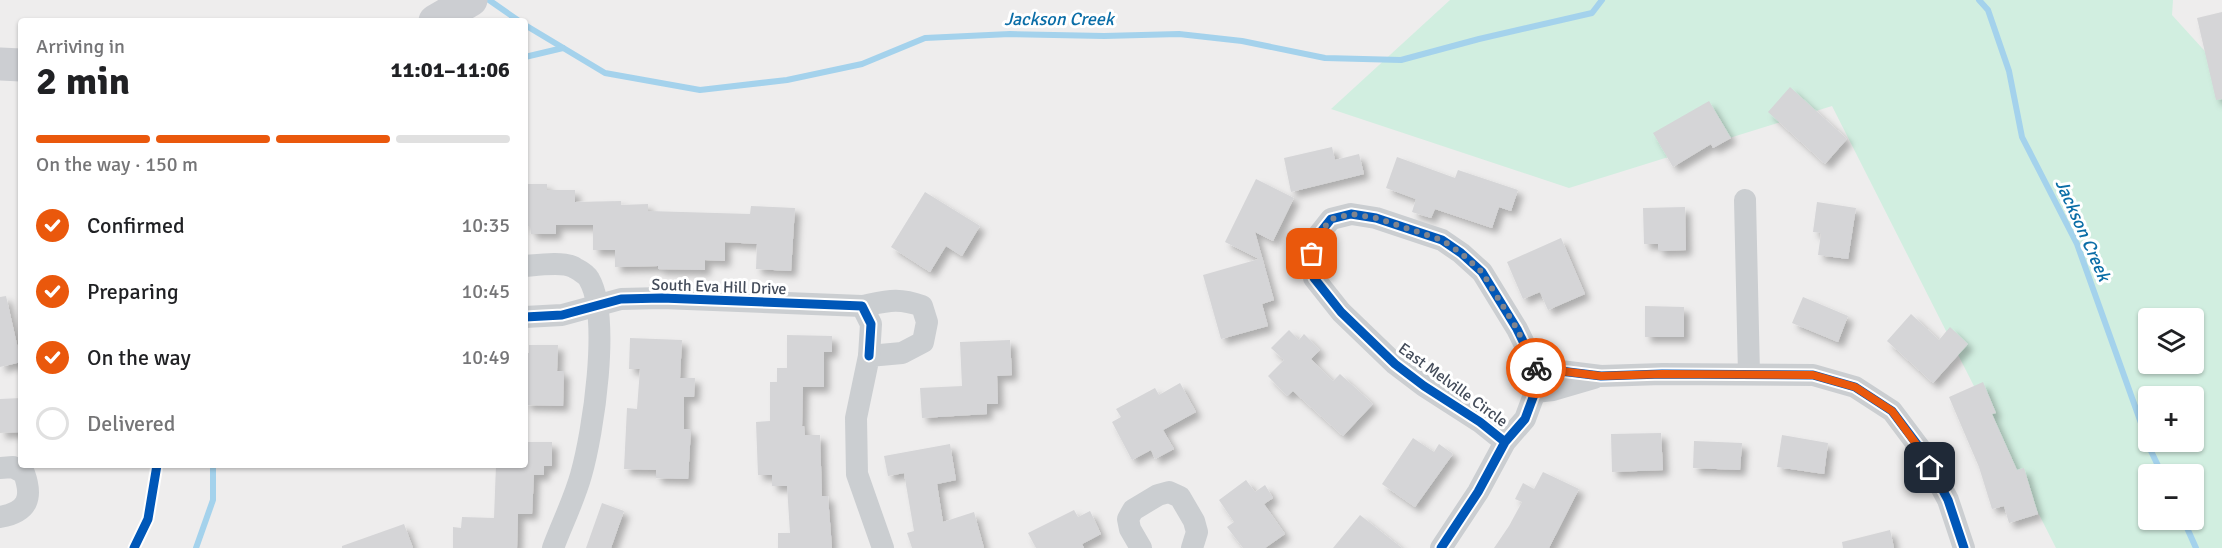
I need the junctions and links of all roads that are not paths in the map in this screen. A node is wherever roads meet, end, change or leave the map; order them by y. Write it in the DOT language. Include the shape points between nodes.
graph roads {
  1 [pos="0,64"];
  2 [pos="18,65"];
  3 [pos="1745,200"];
  4 [pos="528,266"];
  5 [pos="597,306"];
  6 [pos="862,306"];
  7 [pos="528,317"];
  8 [pos="869,356"];
  9 [pos="1536,368"];
  10 [pos="1749,374"];
  11 [pos="1601,376"];
  12 [pos="1535,392"];
  13 [pos="1505,442"];
  14 [pos="0,468"];
  15 [pos="0,517"];
  16 [pos="553,548"];
  17 [pos="883,548"];
  18 [pos="1141,548"];
  19 [pos="1192,548"];
  20 [pos="1441,548"];
  21 [pos="1964,548"];
  1 -- 2 [label="main road"];
  3 -- 10 [label="street"];
  4 -- 5 [label="street" via="573,266 589,279"];
  5 -- 6 [label="street, South Eva Hill Drive" via="621,299 662,298"];
  5 -- 7 [label="street, South Eva Hill Drive" via="562,315"];
  5 -- 16 [label="street" via="596,408 581,476"];
  6 -- 8 [label="street" via="871,324"];
  6 -- 8 [label="street, South Eva Hill Drive" via="906,300 922,306 927,322 924,342 902,353"];
  8 -- 17 [label="street" via="856,418 858,474"];
  9 -- 11 [label="street"];
  9 -- 12 [label="street, East Melville Circle"];
  9 -- 13 [label="street, East Melville Circle" via="1482,272 1442,240 1352,214 1331,219 1316,238 1312,254 1314,278 1341,312 1395,364"];
  10 -- 11 [label="street"];
  10 -- 21 [label="street" via="1813,375 1855,387 1892,411 1922,452 1948,500"];
  11 -- 12 [label="street"];
  12 -- 13 [label="street, East Melville Circle" via="1525,419"];
  13 -- 20 [label="street, East Melville Circle"];
  14 -- 15 [label="street" via="13,467 24,473 30,489 25,506 12,515"];
  18 -- 19 [label="street" via="1130,529 1128,519 1132,510 1169,492 1180,496 1194,521 1197,532"];
}
